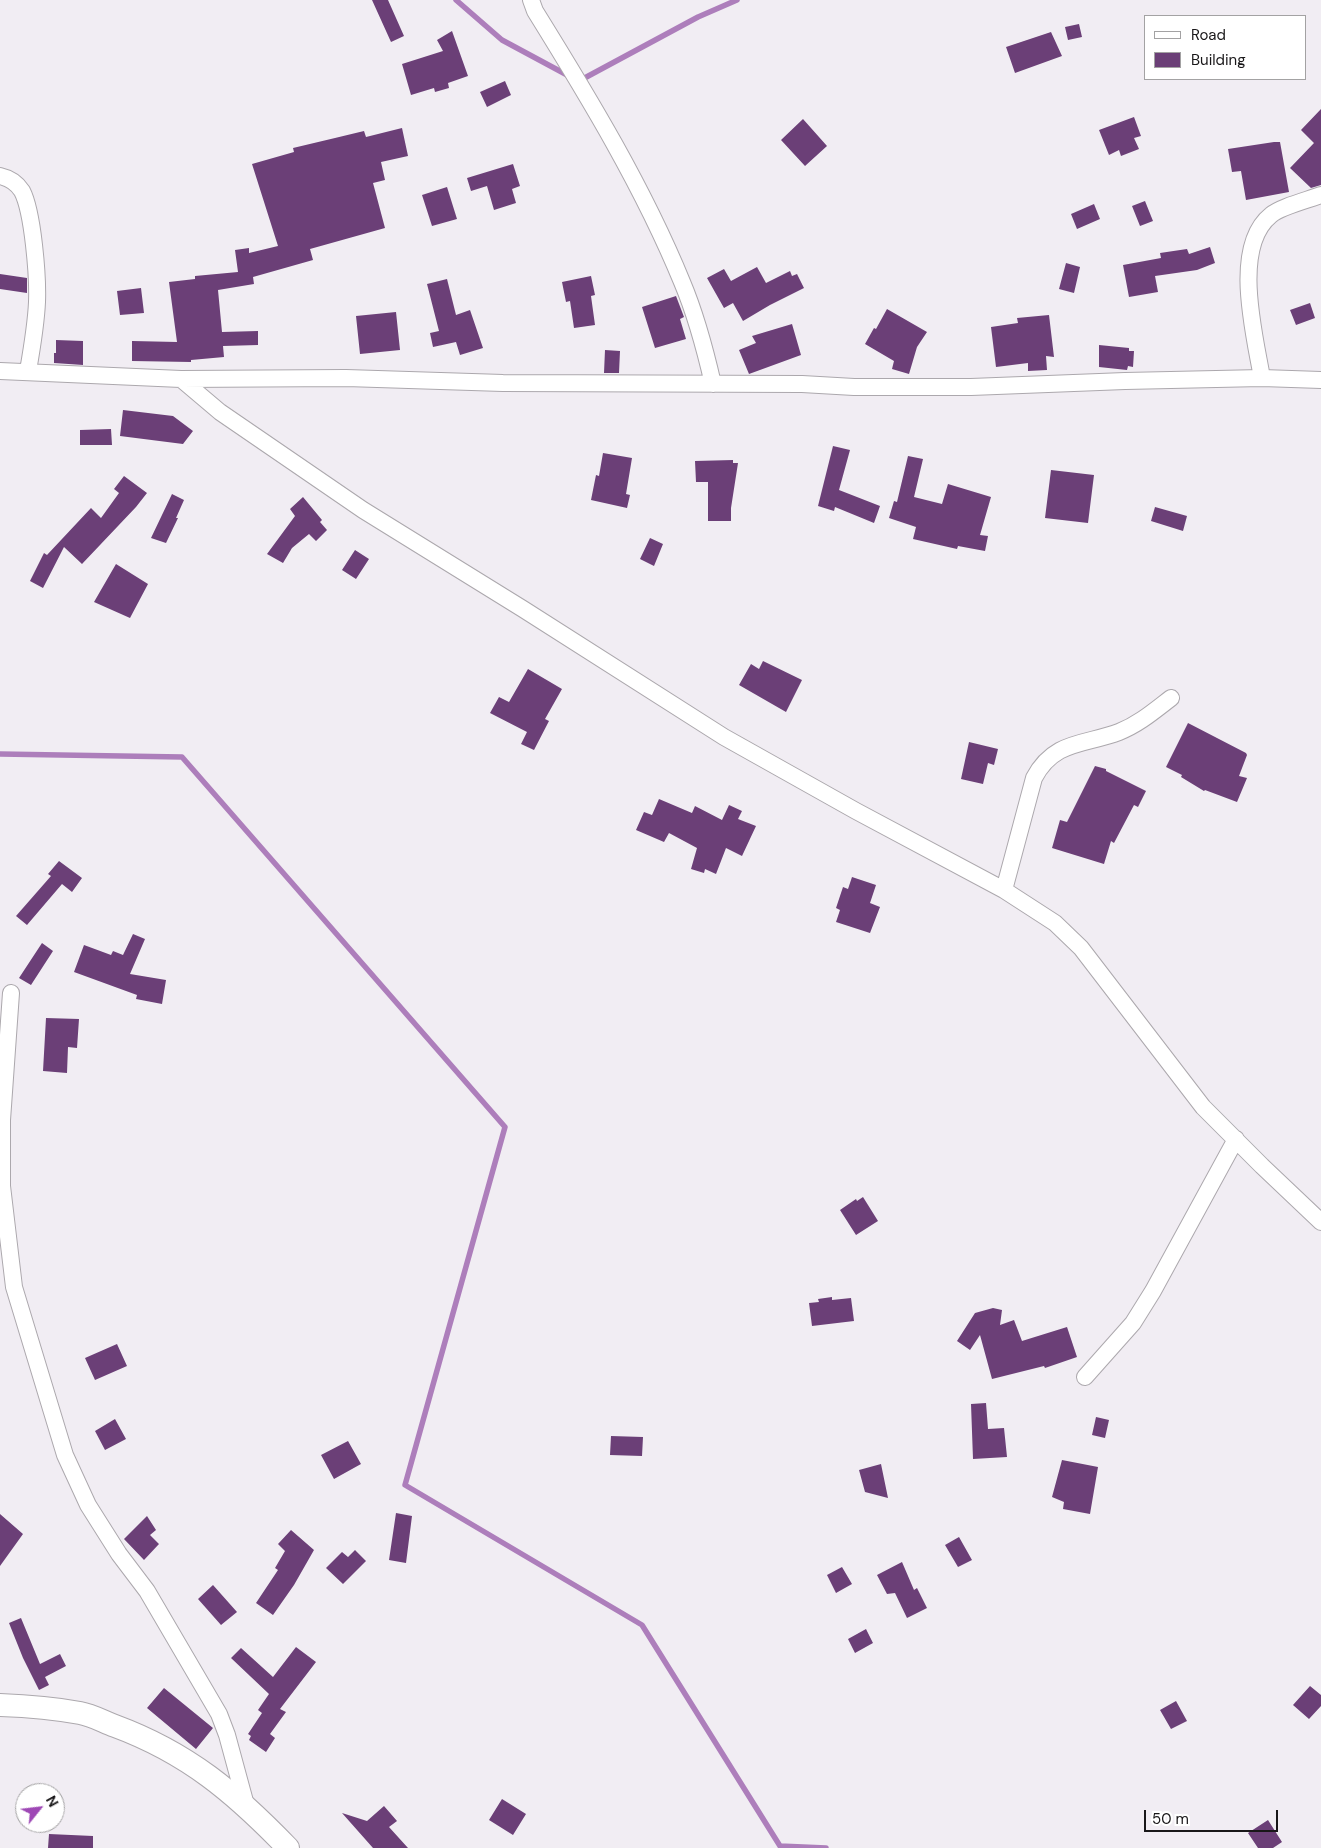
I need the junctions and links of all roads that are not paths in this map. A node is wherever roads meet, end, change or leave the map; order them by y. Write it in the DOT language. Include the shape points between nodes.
graph roads {
  1 [pos="531,0"];
  2 [pos="0,176"];
  3 [pos="1321,195"];
  4 [pos="0,370"];
  5 [pos="28,371"];
  6 [pos="1262,378"];
  7 [pos="181,379"];
  8 [pos="1321,380"];
  9 [pos="713,384"];
  10 [pos="1171,698"];
  11 [pos="1004,890"];
  12 [pos="11,993"];
  13 [pos="1236,1139"];
  14 [pos="1321,1222"];
  15 [pos="1086,1377"];
  16 [pos="0,1705"];
  17 [pos="246,1806"];
  18 [pos="288,1848"];
  1 -- 9 [label="street" via="660,230 703,342"];
  2 -- 5 [label="street" via="11,180 22,191 31,228 37,302"];
  3 -- 6 [label="street" via="1272,214 1256,236 1247,281"];
  4 -- 5 [label="street"];
  5 -- 7 [label="street"];
  6 -- 8 [label="street"];
  6 -- 9 [label="street" via="971,388"];
  7 -- 9 [label="street" via="346,378"];
  7 -- 11 [label="street" via="220,412 363,510 724,737"];
  10 -- 11 [label="street" via="1143,721 1119,732 1066,747 1041,765 1034,778"];
  11 -- 13 [label="street" via="1055,923 1081,948 1203,1107"];
  12 -- 17 [label="street" via="2,1120 2,1186 14,1287 65,1455 88,1505 147,1591 215,1707"];
  13 -- 14 [label="street"];
  13 -- 15 [label="street" via="1133,1323"];
  16 -- 17 [label="street" via="82,1713 136,1733 187,1760"];
  17 -- 18 [label="street"];
}
